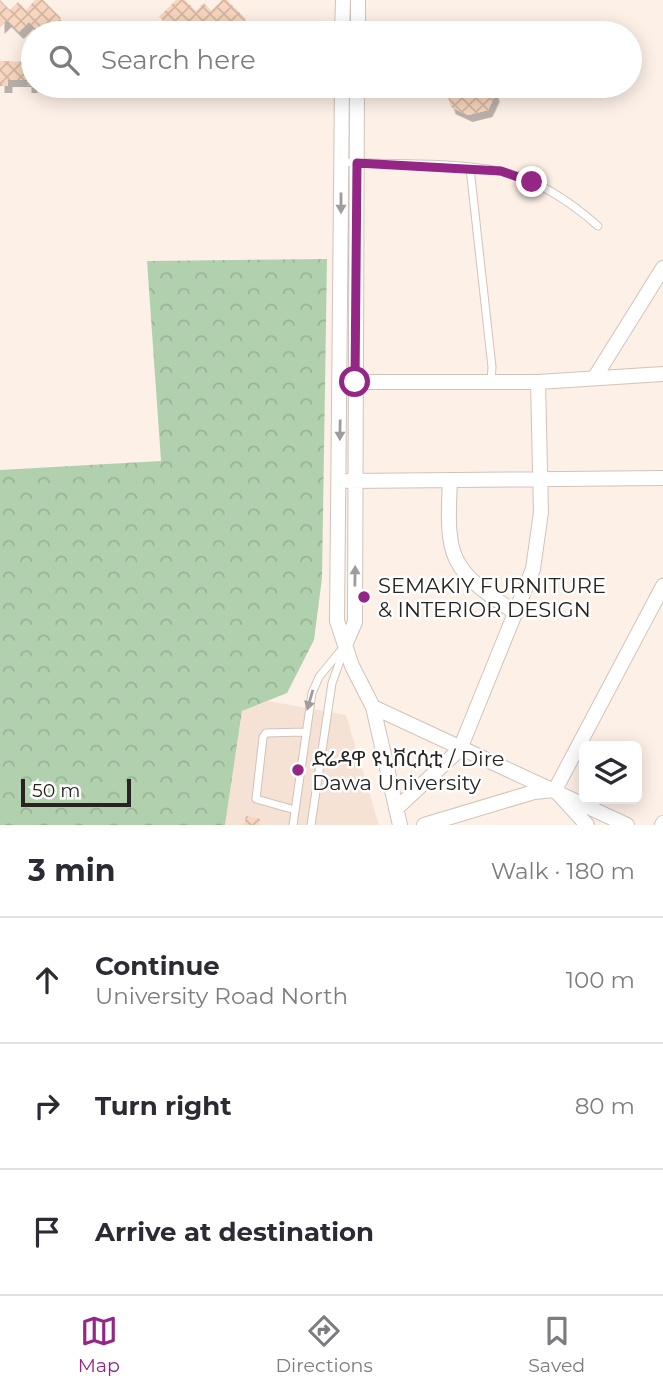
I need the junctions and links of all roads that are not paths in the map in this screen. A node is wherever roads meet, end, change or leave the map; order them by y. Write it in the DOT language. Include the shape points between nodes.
graph roads {
  1 [pos="343,0"];
  2 [pos="358,0"];
  3 [pos="342,21"];
  4 [pos="358,21"];
  5 [pos="342,98"];
  6 [pos="357,98"];
  7 [pos="342,162"];
  8 [pos="357,163"];
  9 [pos="470,168"];
  10 [pos="598,226"];
  11 [pos="663,268"];
  12 [pos="663,374"];
  13 [pos="595,377"];
  14 [pos="340,382"];
  15 [pos="355,382"];
  16 [pos="491,382"];
  17 [pos="538,382"];
  18 [pos="663,478"];
  19 [pos="539,479"];
  20 [pos="450,480"];
  21 [pos="339,481"];
  22 [pos="356,481"];
  23 [pos="663,586"];
  24 [pos="516,613"];
  25 [pos="346,643"];
  26 [pos="373,707"];
  27 [pos="304,732"];
  28 [pos="460,749"];
  29 [pos="555,790"];
  30 [pos="396,809"];
  31 [pos="295,810"];
  32 [pos="293,825"];
  33 [pos="311,825"];
  34 [pos="400,825"];
  35 [pos="424,825"];
  36 [pos="587,825"];
  37 [pos="627,825"];
  1 -- 3 [label="street"];
  2 -- 4 [label="street"];
  5 -- 7 [label="street"];
  6 -- 8 [label="street"];
  7 -- 8 [label="lane"];
  7 -- 14 [label="street, one-way"];
  8 -- 9 [label="lane"];
  8 -- 15 [label="street"];
  9 -- 10 [label="lane" via="501,171 532,182 575,206"];
  9 -- 16 [label="lane"];
  11 -- 13 [label="street"];
  12 -- 13 [label="street"];
  13 -- 17 [label="street"];
  14 -- 15 [label="street"];
  14 -- 21 [label="street, one-way"];
  15 -- 16 [label="street"];
  15 -- 22 [label="street"];
  16 -- 17 [label="street"];
  17 -- 19 [label="street"];
  18 -- 19 [label="street"];
  19 -- 20 [label="street"];
  19 -- 24 [label="street" via="539,541"];
  20 -- 22 [label="street"];
  20 -- 24 [label="street" via="448,528 457,564 475,586"];
  21 -- 22 [label="street"];
  21 -- 25 [label="street" via="337,621"];
  25 -- 22 [label="street, one-way" via="355,622"];
  23 -- 29 [label="street"];
  24 -- 28 [label="street"];
  25 -- 26 [label="street" via="356,677"];
  25 -- 27 [label="lane, one-way" via="319,677"];
  25 -- 33 [label="lane" via="332,684"];
  26 -- 28 [label="street"];
  26 -- 30 [label="street"];
  27 -- 31 [label="lane"];
  27 -- 31 [label="lane" via="266,733 263,737 256,799"];
  28 -- 29 [label="street"];
  28 -- 30 [label="street"];
  29 -- 35 [label="street"];
  29 -- 36 [label="street"];
  29 -- 37 [label="street"];
  30 -- 34 [label="street"];
  31 -- 32 [label="lane"];
}
